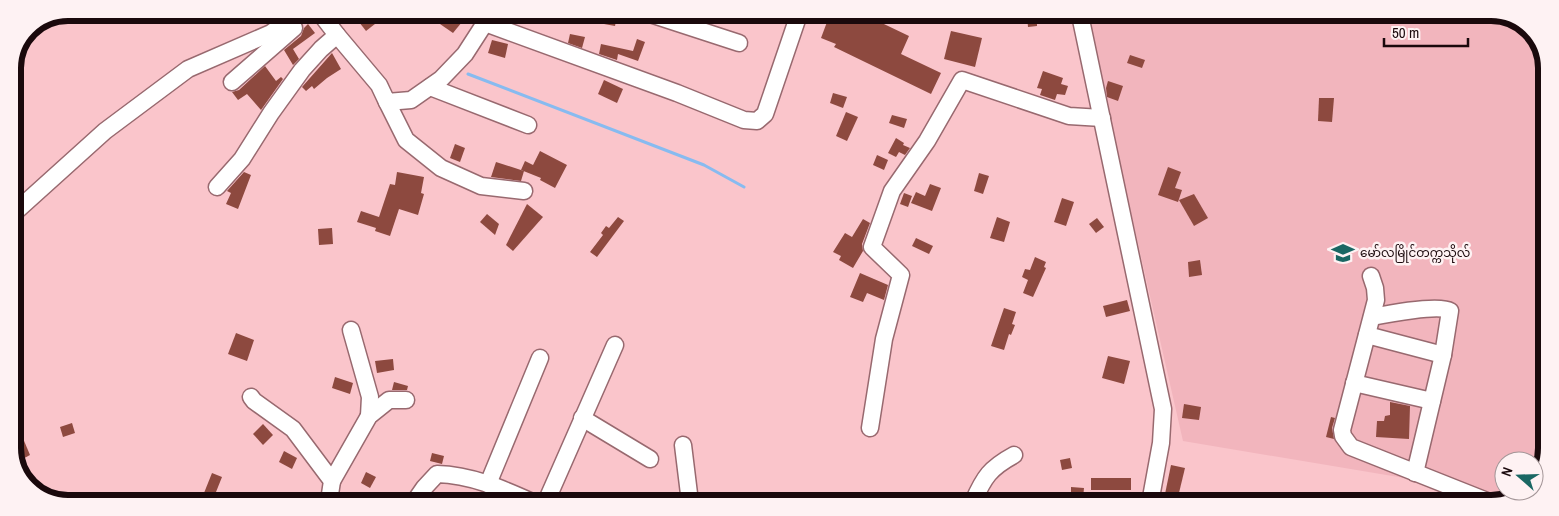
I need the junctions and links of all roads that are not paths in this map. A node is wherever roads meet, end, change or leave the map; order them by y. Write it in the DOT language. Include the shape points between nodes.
graph roads {
  1 [pos="288,21"];
  2 [pos="304,21"];
  3 [pos="326,21"];
  4 [pos="485,21"];
  5 [pos="495,21"];
  6 [pos="671,21"];
  7 [pos="797,21"];
  8 [pos="1081,21"];
  9 [pos="337,35"];
  10 [pos="739,43"];
  11 [pos="232,82"];
  12 [pos="430,87"];
  13 [pos="387,102"];
  14 [pos="1102,118"];
  15 [pos="528,126"];
  16 [pos="217,187"];
  17 [pos="524,192"];
  18 [pos="21,207"];
  19 [pos="1371,276"];
  20 [pos="1372,317"];
  21 [pos="351,330"];
  22 [pos="1367,335"];
  23 [pos="615,345"];
  24 [pos="1443,355"];
  25 [pos="540,358"];
  26 [pos="1354,383"];
  27 [pos="251,397"];
  28 [pos="406,400"];
  29 [pos="1432,401"];
  30 [pos="369,416"];
  31 [pos="582,418"];
  32 [pos="870,428"];
  33 [pos="683,445"];
  34 [pos="1014,454"];
  35 [pos="650,459"];
  36 [pos="1415,473"];
  37 [pos="332,481"];
  38 [pos="488,484"];
  39 [pos="330,495"];
  40 [pos="419,495"];
  41 [pos="517,495"];
  42 [pos="549,495"];
  43 [pos="689,495"];
  44 [pos="976,495"];
  45 [pos="1151,495"];
  46 [pos="1471,495"];
  1 -- 18 [label="street" via="271,33 188,69 105,131"];
  2 -- 11 [label="street"];
  3 -- 9 [label="street"];
  4 -- 12 [label="street" via="465,54"];
  5 -- 7 [label="street" via="744,120 757,120 765,114"];
  6 -- 10 [label="street"];
  8 -- 14 [label="street"];
  9 -- 13 [label="street" via="379,85"];
  9 -- 16 [label="street" via="302,70 242,159"];
  12 -- 13 [label="street" via="412,100"];
  12 -- 15 [label="street"];
  13 -- 17 [label="street" via="406,140 441,168 481,186"];
  14 -- 32 [label="street" via="1069,116 962,80 927,141 892,190 872,247 901,275 884,338"];
  14 -- 45 [label="street" via="1163,409 1161,443"];
  19 -- 20 [label="street" via="1376,300"];
  20 -- 22 [label="street"];
  20 -- 24 [label="street" via="1448,309"];
  21 -- 30 [label="street" via="370,396"];
  22 -- 24 [label="street"];
  22 -- 26 [label="street"];
  23 -- 31 [label="street"];
  24 -- 29 [label="street"];
  25 -- 38 [label="street"];
  26 -- 29 [label="street"];
  26 -- 36 [label="street" via="1342,430 1346,442 1351,447"];
  27 -- 37 [label="street" via="292,429"];
  28 -- 30 [label="street" via="389,400"];
  29 -- 36 [label="street"];
  30 -- 37 [label="street"];
  31 -- 35 [label="street"];
  31 -- 42 [label="street"];
  33 -- 43 [label="street"];
  34 -- 44 [label="street" via="998,464 982,482"];
  36 -- 46 [label="street"];
  37 -- 39 [label="street"];
  38 -- 40 [label="street" via="455,474 437,474"];
  38 -- 41 [label="street"];
}
